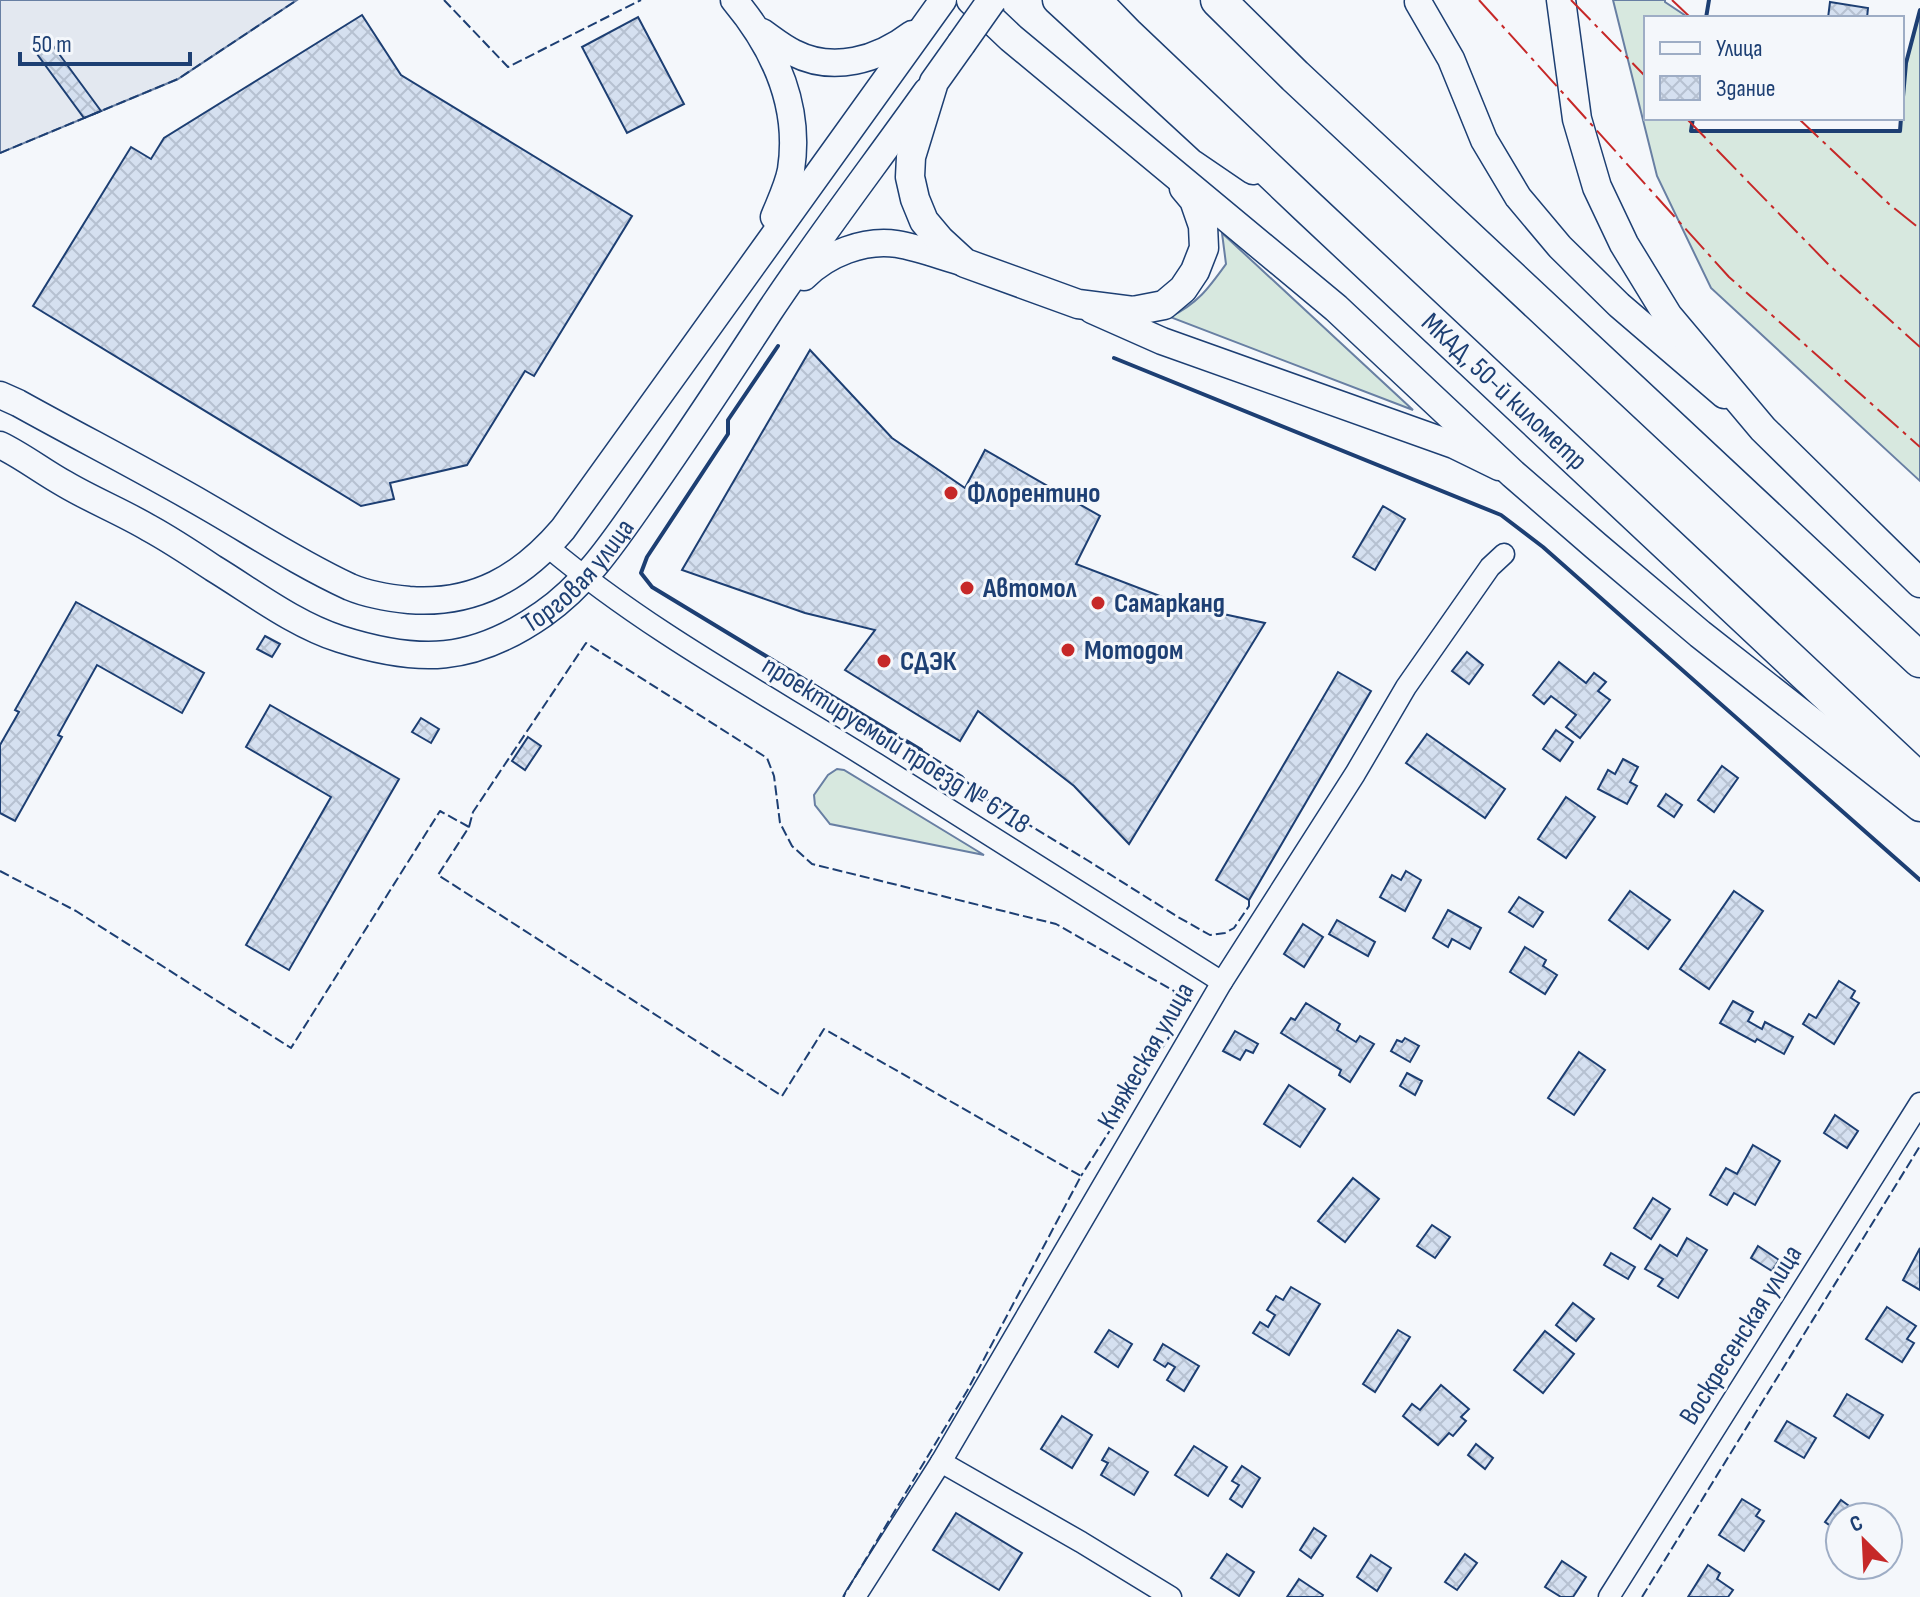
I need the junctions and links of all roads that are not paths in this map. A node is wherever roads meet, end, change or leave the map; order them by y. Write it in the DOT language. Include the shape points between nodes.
graph roads {
  1 [pos="734,0"];
  2 [pos="971,0"];
  3 [pos="992,0"];
  4 [pos="1057,0"];
  5 [pos="1093,0"];
  6 [pos="1218,0"];
  7 [pos="1561,0"];
  8 [pos="1418,2"];
  9 [pos="936,10"];
  10 [pos="756,28"];
  11 [pos="934,82"];
  12 [pos="1166,166"];
  13 [pos="1309,208"];
  14 [pos="762,250"];
  15 [pos="965,263"];
  16 [pos="1078,304"];
  17 [pos="772,307"];
  18 [pos="0,395"];
  19 [pos="1763,429"];
  20 [pos="0,445"];
  21 [pos="1513,474"];
  22 [pos="548,547"];
  23 [pos="1504,554"];
  24 [pos="585,578"];
  25 [pos="1920,583"];
  26 [pos="1920,660"];
  27 [pos="1920,781"];
  28 [pos="1920,807"];
  29 [pos="1222,982"];
  30 [pos="1920,1103"];
  31 [pos="941,1462"];
  32 [pos="855,1597"];
  33 [pos="1171,1597"];
  34 [pos="1609,1597"];
  1 -- 10 [label="street"];
  2 -- 12 [label="main road"];
  3 -- 11 [label="main road, Торговая улица, bridge"];
  4 -- 13 [label="main road" via="1209,140"];
  5 -- 13 [label="highway, МКАД, 50-й километр"];
  6 -- 26 [label="highway"];
  7 -- 19 [label="main road" via="1577,119 1597,187 1668,316"];
  8 -- 19 [label="street" via="1451,59 1484,140 1518,197 1619,305"];
  9 -- 10 [label="street" via="899,43 842,64 793,53"];
  9 -- 14 [label="street, Торговая улица"];
  10 -- 14 [label="street" via="790,105 793,143 791,174"];
  11 -- 15 [label="main road" via="910,177 924,221"];
  11 -- 17 [label="street, Торговая улица"];
  12 -- 16 [label="main road" via="1194,200 1203,226 1204,248 1195,271 1164,305 1133,311"];
  12 -- 21 [label="main road" via="1336,308"];
  13 -- 27 [label="highway, МКАД, 50-й километр"];
  14 -- 22 [label="street, Торговая улица"];
  15 -- 16 [label="main road"];
  15 -- 17 [label="street" via="896,244 869,244 814,266"];
  16 -- 21 [label="street" via="1162,341 1454,445"];
  17 -- 24 [label="street, Торговая улица"];
  18 -- 22 [label="street, Торговая улица" via="324,573 387,598 428,601 468,596 497,585"];
  19 -- 25 [label="main road"];
  20 -- 24 [label="street, Торговая улица" via="297,619 373,649 409,656 477,647 543,614"];
  21 -- 28 [label="main road" via="1700,634"];
  22 -- 24 [label="street, проектируемый проезд № 6718"];
  23 -- 29 [label="street, Княжеская улица" via="1406,687"];
  24 -- 29 [label="street, проектируемый проезд № 6718" via="667,636"];
  29 -- 31 [label="street, Княжеская улица"];
  30 -- 34 [label="street, Воскресенская улица"];
  31 -- 32 [label="street, Княжеская улица"];
  31 -- 33 [label="street"];
}
